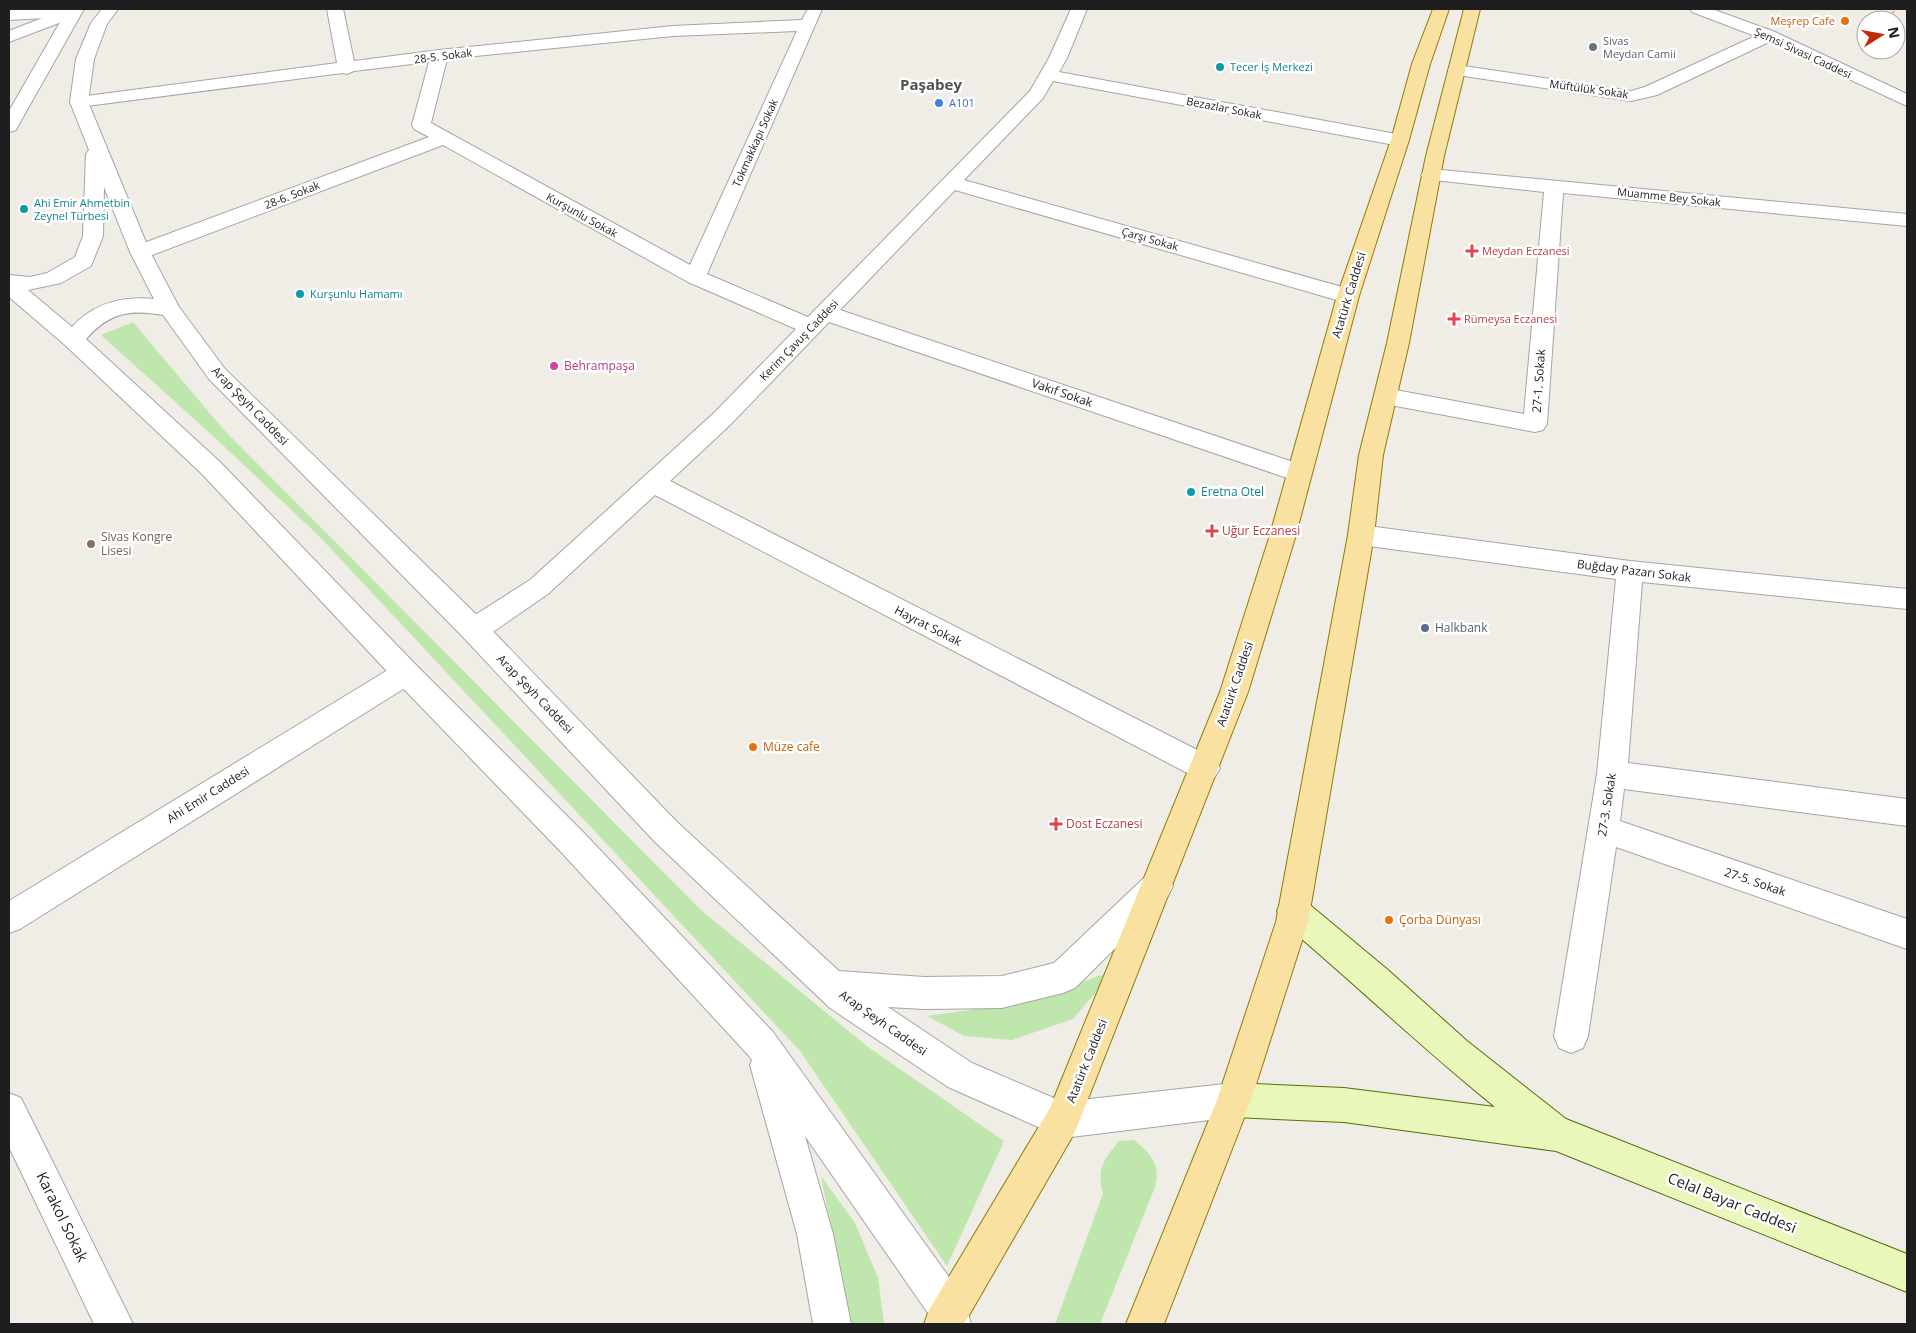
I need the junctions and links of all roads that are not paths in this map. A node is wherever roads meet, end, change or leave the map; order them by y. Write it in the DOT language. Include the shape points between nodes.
graph roads {
  1 [pos="110,9"];
  2 [pos="335,9"];
  3 [pos="1079,9"];
  4 [pos="1441,9"];
  5 [pos="1472,9"];
  6 [pos="1698,9"];
  7 [pos="75,10"];
  8 [pos="9,15"];
  9 [pos="812,17"];
  10 [pos="1769,36"];
  11 [pos="9,37"];
  12 [pos="439,56"];
  13 [pos="347,69"];
  14 [pos="1457,70"];
  15 [pos="1048,75"];
  16 [pos="1907,101"];
  17 [pos="79,102"];
  18 [pos="9,126"];
  19 [pos="444,138"];
  20 [pos="1400,140"];
  21 [pos="95,142"];
  22 [pos="1431,175"];
  23 [pos="952,182"];
  24 [pos="1554,186"];
  25 [pos="1907,220"];
  26 [pos="140,252"];
  27 [pos="695,277"];
  28 [pos="9,282"];
  29 [pos="9,286"];
  30 [pos="1348,296"];
  31 [pos="170,309"];
  32 [pos="818,320"];
  33 [pos="73,340"];
  34 [pos="1385,396"];
  35 [pos="1299,473"];
  36 [pos="652,483"];
  37 [pos="1361,535"];
  38 [pos="1630,571"];
  39 [pos="1907,599"];
  40 [pos="474,630"];
  41 [pos="406,673"];
  42 [pos="1205,768"];
  43 [pos="1612,774"];
  44 [pos="1907,813"];
  45 [pos="1603,829"];
  46 [pos="1158,885"];
  47 [pos="1293,911"];
  48 [pos="9,918"];
  49 [pos="1907,934"];
  50 [pos="834,988"];
  51 [pos="1571,1036"];
  52 [pos="761,1044"];
  53 [pos="1234,1100"];
  54 [pos="9,1110"];
  55 [pos="1063,1120"];
  56 [pos="1556,1134"];
  57 [pos="1907,1273"];
  58 [pos="949,1320"];
  59 [pos="114,1324"];
  60 [pos="832,1324"];
  61 [pos="1145,1324"];
  1 -- 17 [label="street, Arap Şeyh Caddesi" via="99,23 85,59"];
  2 -- 13 [label="street"];
  3 -- 15 [label="street, Kerim Çavuş Caddesi"];
  4 -- 20 [label="main road, Atatürk Caddesi" via="1421,64"];
  5 -- 14 [label="main road"];
  6 -- 10 [label="street, Şemsi Sivasi Caddesi"];
  7 -- 8 [label="street"];
  7 -- 11 [label="street"];
  7 -- 18 [label="street"];
  9 -- 12 [label="street, 28-5. Sokak" via="673,24"];
  9 -- 27 [label="street, Tokmakkapı Sokak"];
  10 -- 14 [label="street, Müftülük Sokak" via="1651,91 1631,96"];
  10 -- 16 [label="street, Şemsi Sivasi Caddesi"];
  12 -- 13 [label="street, 28-5. Sokak"];
  12 -- 19 [label="street, Kurşunlu Sokak" via="421,125"];
  13 -- 17 [label="street, 28-5. Sokak"];
  14 -- 22 [label="main road"];
  15 -- 20 [label="street, Bezazlar Sokak"];
  15 -- 23 [label="street, Kerim Çavuş Caddesi" via="1037,94"];
  17 -- 21 [label="street, Arap Şeyh Caddesi"];
  19 -- 26 [label="street, 28-6. Sokak"];
  19 -- 27 [label="street, Kurşunlu Sokak"];
  20 -- 30 [label="main road, Atatürk Caddesi"];
  21 -- 26 [label="street, Arap Şeyh Caddesi"];
  21 -- 28 [label="street" via="93,236 84,261 54,278 30,284"];
  22 -- 24 [label="street, Muamme Bey Sokak"];
  22 -- 34 [label="main road"];
  23 -- 30 [label="street, Çarşı Sokak"];
  23 -- 32 [label="street, Kerim Çavuş Caddesi"];
  24 -- 25 [label="street, Muamme Bey Sokak"];
  24 -- 34 [label="street, 27-1. Sokak" via="1535,424"];
  26 -- 31 [label="street, Arap Şeyh Caddesi"];
  27 -- 32 [label="street, Kurşunlu Sokak"];
  29 -- 33 [label="street"];
  30 -- 35 [label="main road, Atatürk Caddesi"];
  31 -- 33 [label="street" via="124,305 107,310 85,325"];
  31 -- 40 [label="street, Arap Şeyh Caddesi" via="217,374"];
  32 -- 35 [label="street, Vakıf Sokak"];
  32 -- 36 [label="street, Kerim Çavuş Caddesi" via="722,419"];
  33 -- 41 [label="street" via="211,468"];
  34 -- 37 [label="main road" via="1371,455"];
  35 -- 42 [label="main road, Atatürk Caddesi" via="1234,692"];
  36 -- 40 [label="street, Kerim Çavuş Caddesi" via="539,587"];
  36 -- 42 [label="street, Hayrat Sokak"];
  37 -- 38 [label="street, Buğday Pazarı Sokak"];
  37 -- 47 [label="main road"];
  38 -- 39 [label="street, Buğday Pazarı Sokak"];
  38 -- 43 [label="street, 27-3. Sokak"];
  40 -- 50 [label="street, Arap Şeyh Caddesi" via="666,832"];
  41 -- 48 [label="street, Ahi Emir Caddesi"];
  41 -- 52 [label="street" via="573,843"];
  42 -- 46 [label="main road, Atatürk Caddesi"];
  43 -- 44 [label="street"];
  43 -- 45 [label="street, 27-3. Sokak"];
  45 -- 49 [label="street, 27-5. Sokak"];
  45 -- 51 [label="street, 27-3. Sokak"];
  46 -- 50 [label="street" via="1063,977 1002,992 924,993"];
  46 -- 55 [label="main road, Atatürk Caddesi"];
  47 -- 53 [label="main road"];
  47 -- 56 [label="main road" via="1455,1053"];
  50 -- 55 [label="street, Arap Şeyh Caddesi" via="960,1075"];
  52 -- 58 [label="street"];
  52 -- 60 [label="street" via="815,1234"];
  53 -- 55 [label="street"];
  53 -- 56 [label="main road" via="1344,1105"];
  53 -- 61 [label="main road"];
  54 -- 59 [label="street, Karakol Sokak"];
  55 -- 58 [label="main road, Atatürk Caddesi"];
  56 -- 57 [label="main road, Celal Bayar Caddesi"];
}
